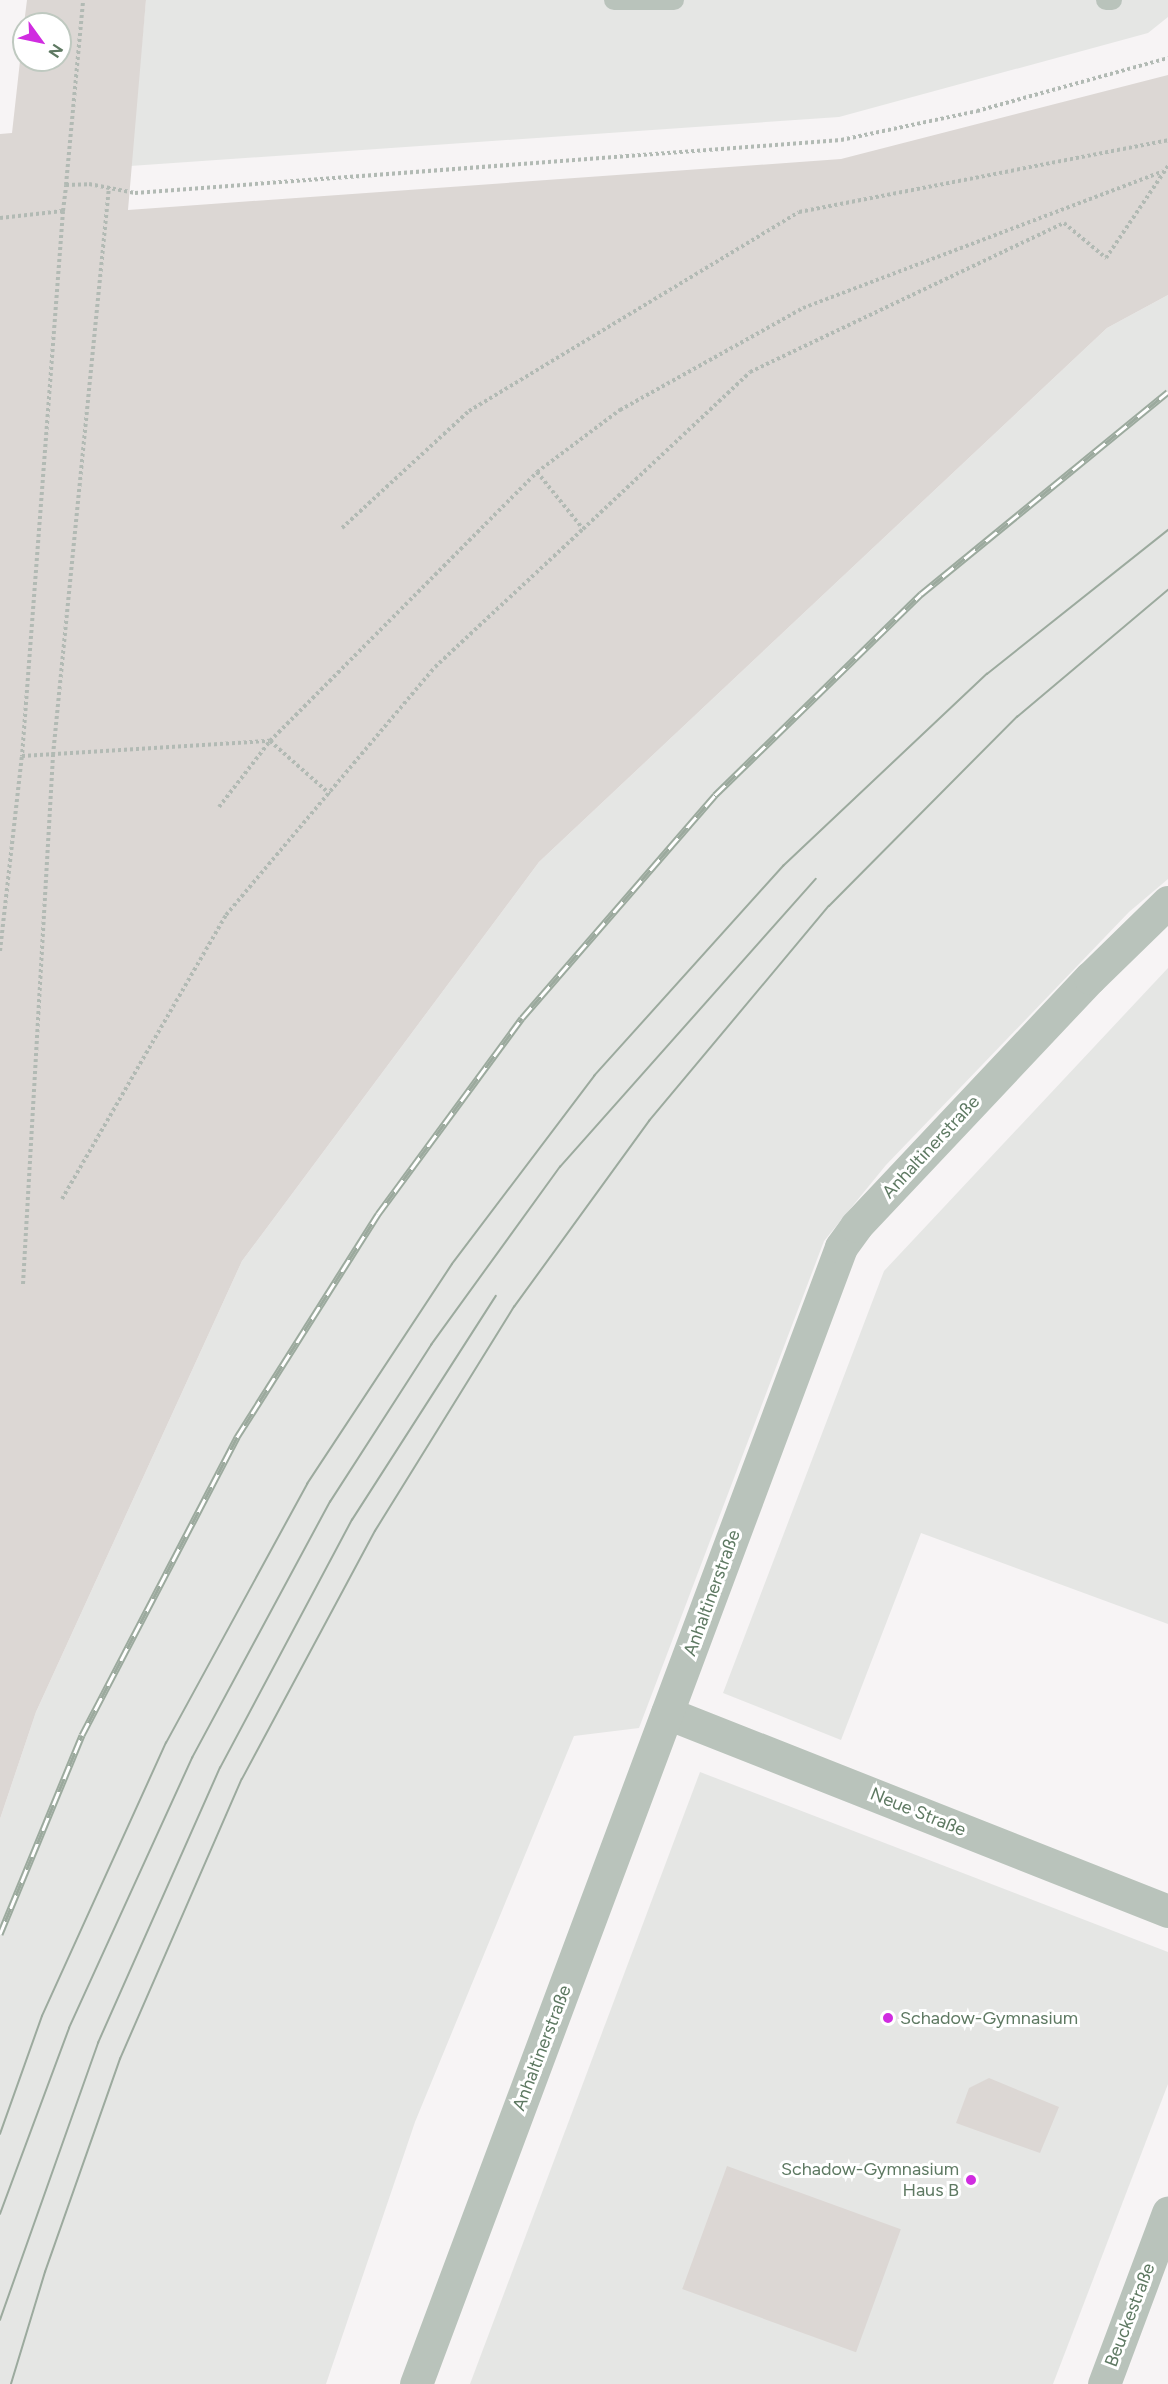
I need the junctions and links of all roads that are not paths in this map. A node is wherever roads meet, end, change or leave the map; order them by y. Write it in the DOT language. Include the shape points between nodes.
graph roads {
  1 [pos="614,0"];
  2 [pos="674,0"];
  3 [pos="1106,0"];
  4 [pos="1112,0"];
  5 [pos="1168,902"];
  6 [pos="667,1713"];
  7 [pos="1168,1911"];
  8 [pos="1168,2213"];
  9 [pos="416,2384"];
  10 [pos="1104,2384"];
  1 -- 2 [label="lane"];
  3 -- 4 [label="lane"];
  5 -- 6 [label="street, Anhaltinerstraße" via="1058,1012 856,1226 841,1247"];
  6 -- 7 [label="street, Neue Straße"];
  6 -- 9 [label="street, Anhaltinerstraße"];
  8 -- 10 [label="street, Beuckestraße"];
}
